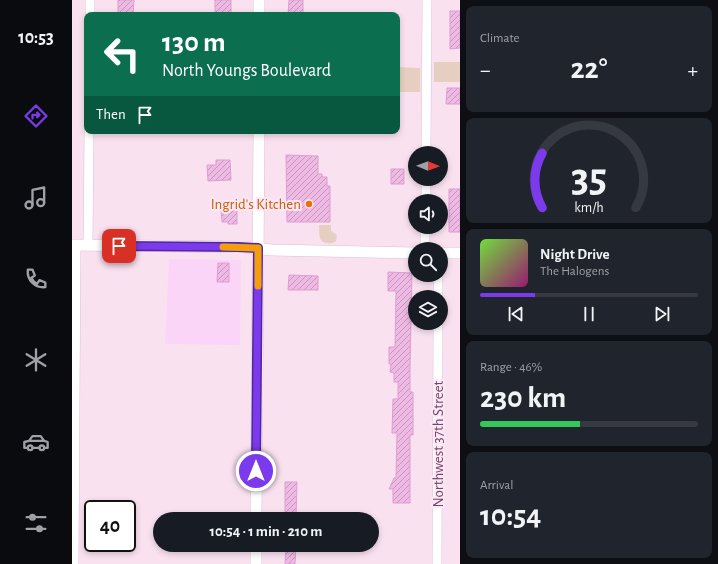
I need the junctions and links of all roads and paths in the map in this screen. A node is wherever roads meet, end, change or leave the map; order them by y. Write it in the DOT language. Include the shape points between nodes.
graph roads {
  1 [pos="90,0"];
  2 [pos="260,0"];
  3 [pos="427,0"];
  4 [pos="90,12"];
  5 [pos="259,12"];
  6 [pos="89,134"];
  7 [pos="259,134"];
  8 [pos="426,146"];
  9 [pos="79,246"];
  10 [pos="258,248"];
  11 [pos="408,253"];
  12 [pos="448,253"];
  13 [pos="460,254"];
  14 [pos="438,330"];
  15 [pos="256,512"];
  16 [pos="256,552"];
  17 [pos="74,564"];
  18 [pos="256,564"];
  19 [pos="437,564"];
  1 -- 4 [label="street"];
  2 -- 5 [label="street"];
  3 -- 8 [label="street"];
  6 -- 9 [label="street"];
  7 -- 10 [label="street"];
  9 -- 10 [label="street"];
  9 -- 17 [label="street"];
  10 -- 11 [label="street"];
  10 -- 15 [label="street"];
  12 -- 13 [label="street"];
  14 -- 19 [label="street, Northwest 37th Street"];
  16 -- 18 [label="street"];
}
